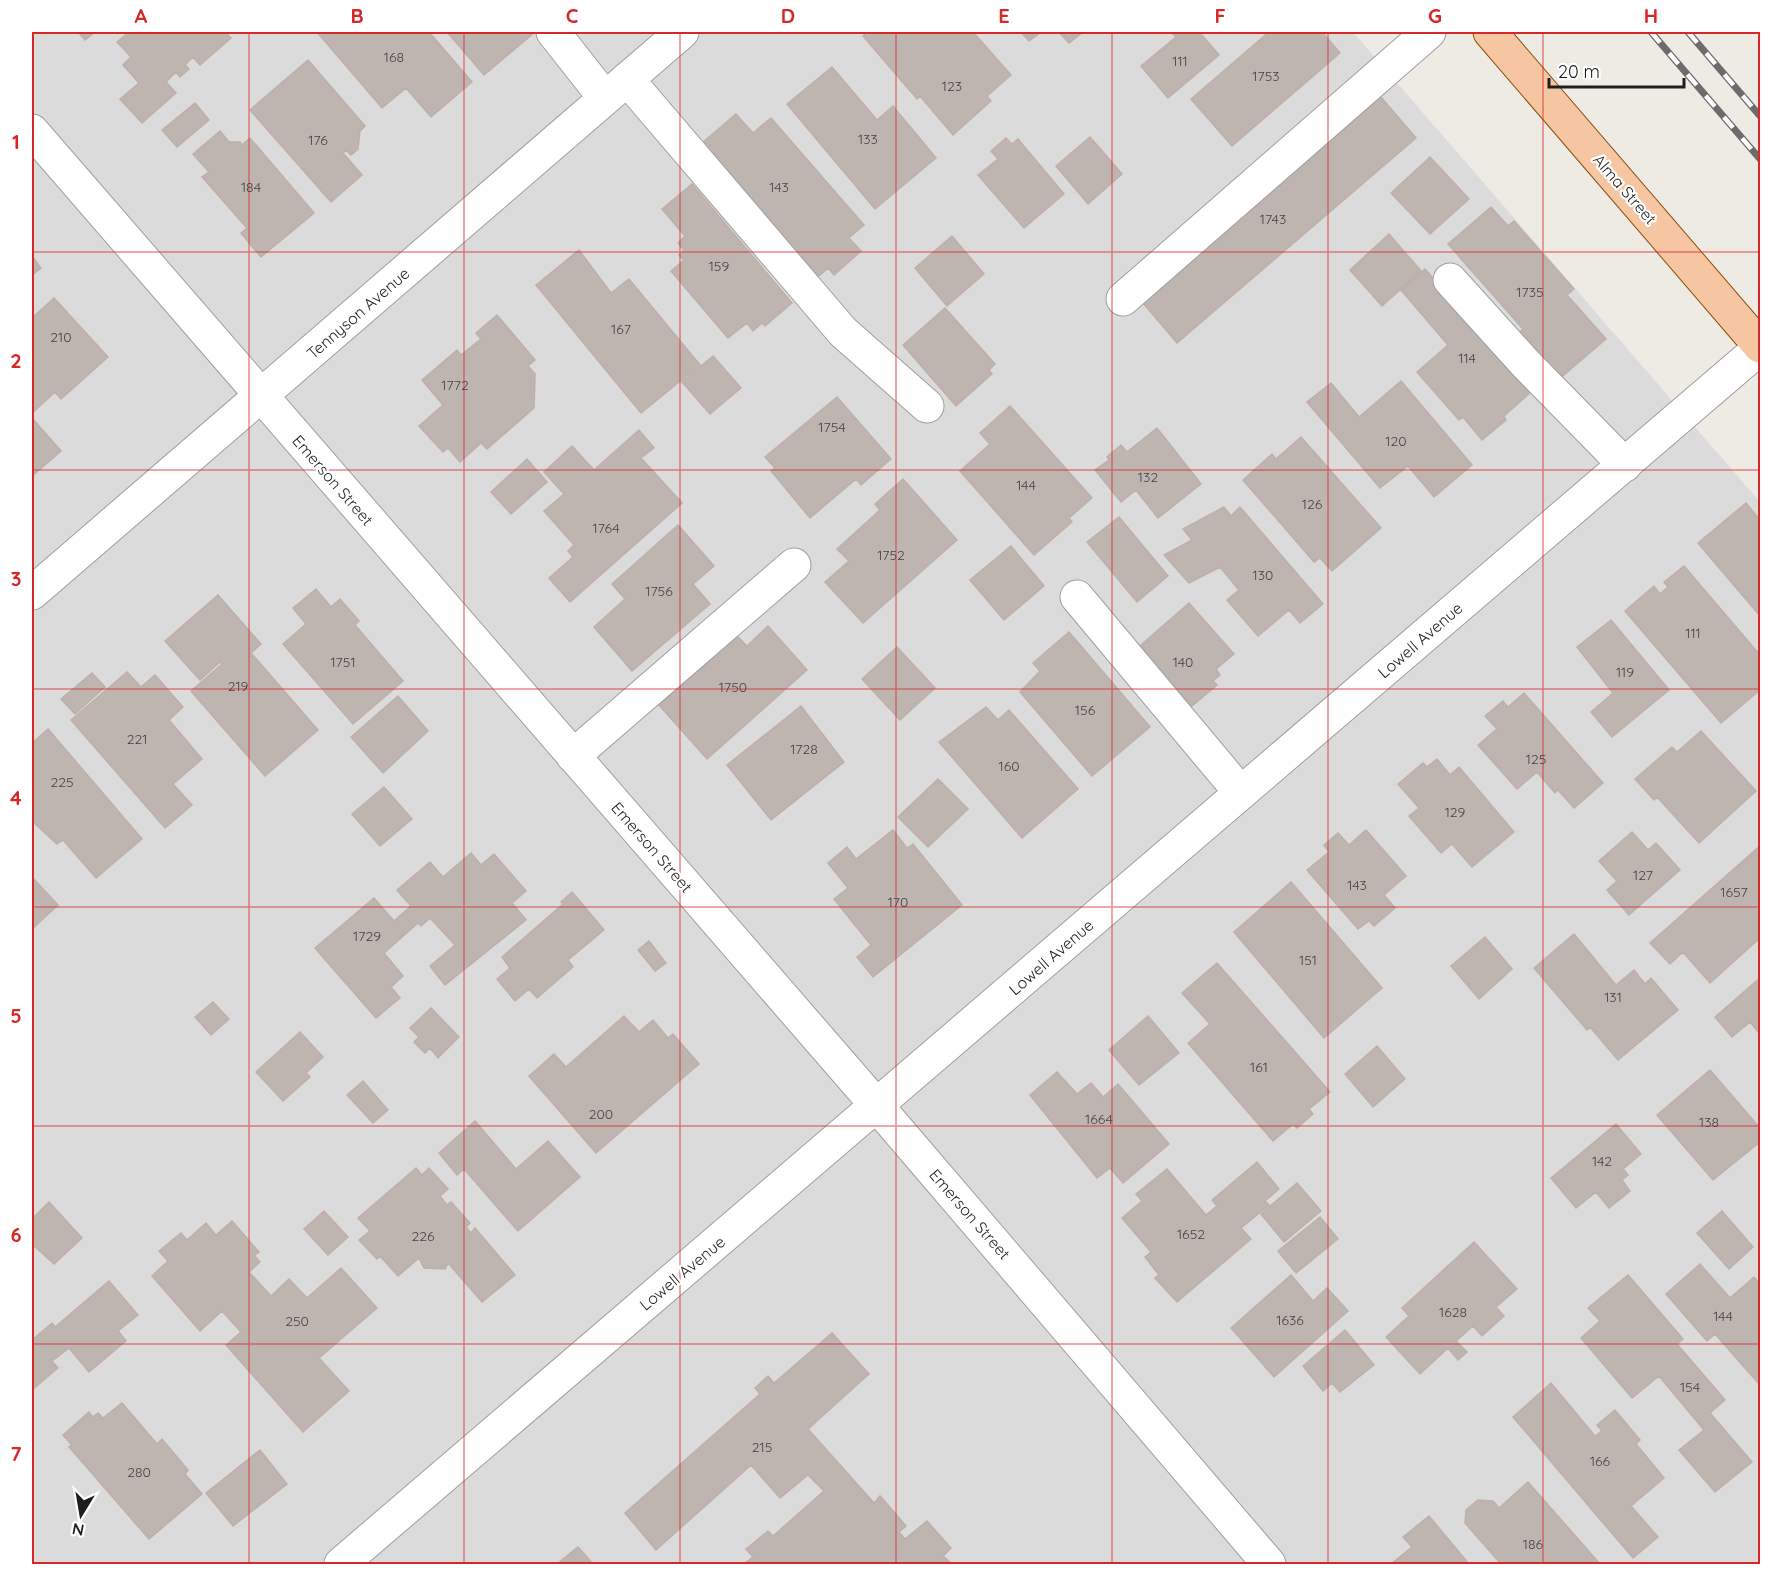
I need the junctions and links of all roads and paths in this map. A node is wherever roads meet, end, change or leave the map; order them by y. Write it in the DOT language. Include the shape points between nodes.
graph roads {
  1 [pos="553,32"];
  2 [pos="682,32"];
  3 [pos="1429,32"];
  4 [pos="1490,32"];
  5 [pos="616,88"];
  6 [pos="32,131"];
  7 [pos="1450,280"];
  8 [pos="1123,298"];
  9 [pos="1761,347"];
  10 [pos="261,397"];
  11 [pos="927,406"];
  12 [pos="1625,465"];
  13 [pos="794,565"];
  14 [pos="32,593"];
  15 [pos="1077,597"];
  16 [pos="573,756"];
  17 [pos="1241,794"];
  18 [pos="878,1107"];
  19 [pos="341,1564"];
  20 [pos="1269,1564"];
  1 -- 5 [label="street"];
  2 -- 5 [label="street, Tennyson Avenue"];
  3 -- 8 [label="street"];
  4 -- 9 [label="main road, Alma Street"];
  5 -- 10 [label="street, Tennyson Avenue"];
  5 -- 11 [label="street" via="843,332"];
  6 -- 10 [label="street, Emerson Street"];
  7 -- 12 [label="street"];
  9 -- 12 [label="street, Lowell Avenue"];
  10 -- 14 [label="street, Tennyson Avenue"];
  10 -- 16 [label="street, Emerson Street"];
  12 -- 17 [label="street, Lowell Avenue"];
  13 -- 16 [label="street"];
  15 -- 17 [label="street"];
  16 -- 18 [label="street, Emerson Street"];
  17 -- 18 [label="street, Lowell Avenue"];
  18 -- 19 [label="street, Lowell Avenue"];
  18 -- 20 [label="street, Emerson Street"];
}
